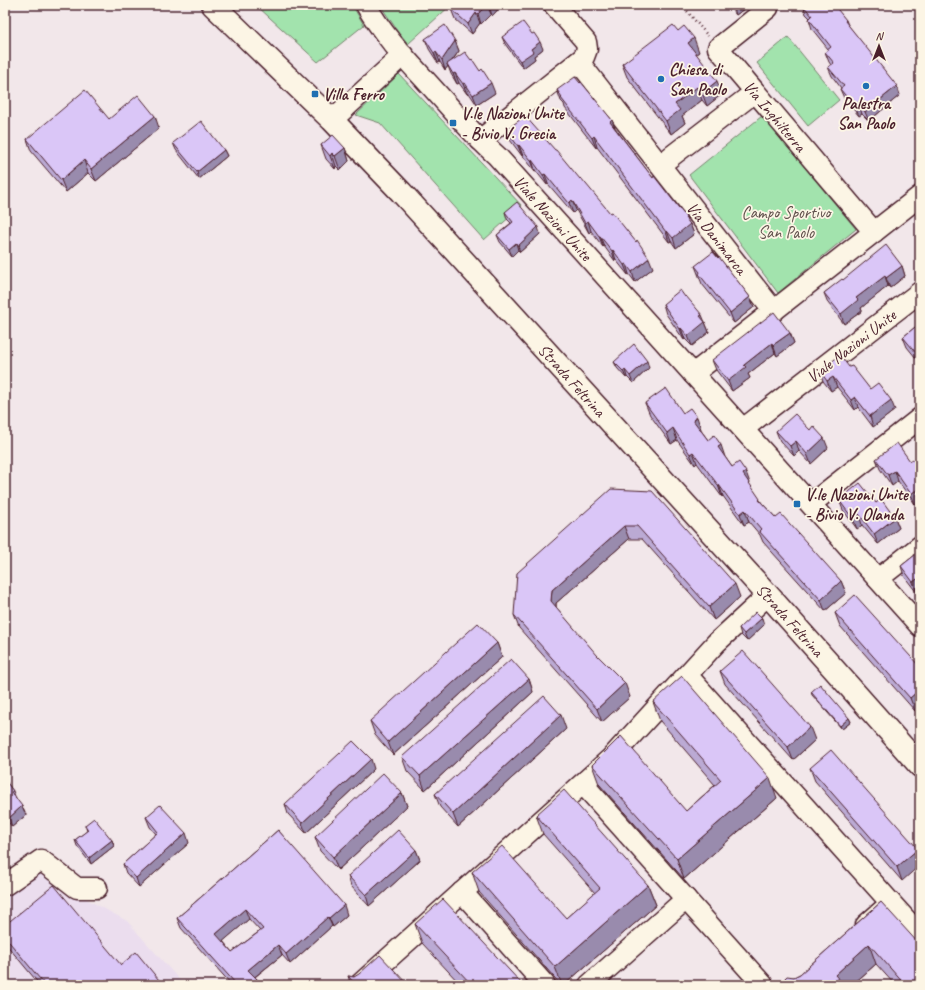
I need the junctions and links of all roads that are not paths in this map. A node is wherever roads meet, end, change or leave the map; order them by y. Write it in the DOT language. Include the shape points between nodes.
graph roads {
  1 [pos="214,5"];
  2 [pos="366,5"];
  3 [pos="554,5"];
  4 [pos="768,8"];
  5 [pos="403,55"];
  6 [pos="579,62"];
  7 [pos="755,92"];
  8 [pos="332,120"];
  9 [pos="480,140"];
  10 [pos="660,166"];
  11 [pos="920,196"];
  12 [pos="874,232"];
  13 [pos="920,292"];
  14 [pos="772,312"];
  15 [pos="693,374"];
  16 [pos="920,418"];
  17 [pos="743,429"];
  18 [pos="810,504"];
  19 [pos="920,546"];
  20 [pos="878,580"];
  21 [pos="768,595"];
  22 [pos="920,626"];
  23 [pos="687,675"];
  24 [pos="920,766"];
  25 [pos="583,784"];
  26 [pos="5,885"];
  27 [pos="97,888"];
  28 [pos="462,892"];
  29 [pos="686,899"];
  30 [pos="891,903"];
  31 [pos="920,935"];
  32 [pos="851,939"];
  33 [pos="359,985"];
  34 [pos="545,985"];
  35 [pos="589,985"];
  36 [pos="763,985"];
  1 -- 8 [label="main road, Strada Feltrina"];
  2 -- 5 [label="street, Viale Nazioni Unite"];
  3 -- 6 [label="street" via="586,42 587,50"];
  4 -- 7 [label="street, Via Inghilterra" via="718,48"];
  5 -- 8 [label="street"];
  5 -- 9 [label="street, Viale Nazioni Unite"];
  6 -- 9 [label="street"];
  6 -- 10 [label="street, Via Danimarca"];
  7 -- 10 [label="street"];
  7 -- 12 [label="street, Via Inghilterra"];
  8 -- 21 [label="main road, Strada Feltrina" via="401,192"];
  9 -- 15 [label="street, Viale Nazioni Unite"];
  10 -- 14 [label="street, Via Danimarca"];
  11 -- 12 [label="street"];
  12 -- 14 [label="street"];
  13 -- 17 [label="street, Viale Nazioni Unite"];
  14 -- 15 [label="street"];
  15 -- 17 [label="street, Viale Nazioni Unite"];
  16 -- 18 [label="street"];
  17 -- 18 [label="street, Viale Nazioni Unite"];
  18 -- 20 [label="street, Viale Nazioni Unite"];
  19 -- 20 [label="street"];
  20 -- 22 [label="street, Viale Nazioni Unite"];
  21 -- 23 [label="street" via="716,643"];
  21 -- 24 [label="main road, Strada Feltrina"];
  23 -- 25 [label="street" via="611,758"];
  23 -- 30 [label="street"];
  25 -- 28 [label="street"];
  25 -- 29 [label="street"];
  26 -- 27 [label="street" via="41,860 77,888"];
  28 -- 33 [label="street"];
  28 -- 34 [label="street"];
  29 -- 35 [label="street"];
  29 -- 36 [label="street"];
  30 -- 31 [label="street"];
  30 -- 32 [label="street"];
}
